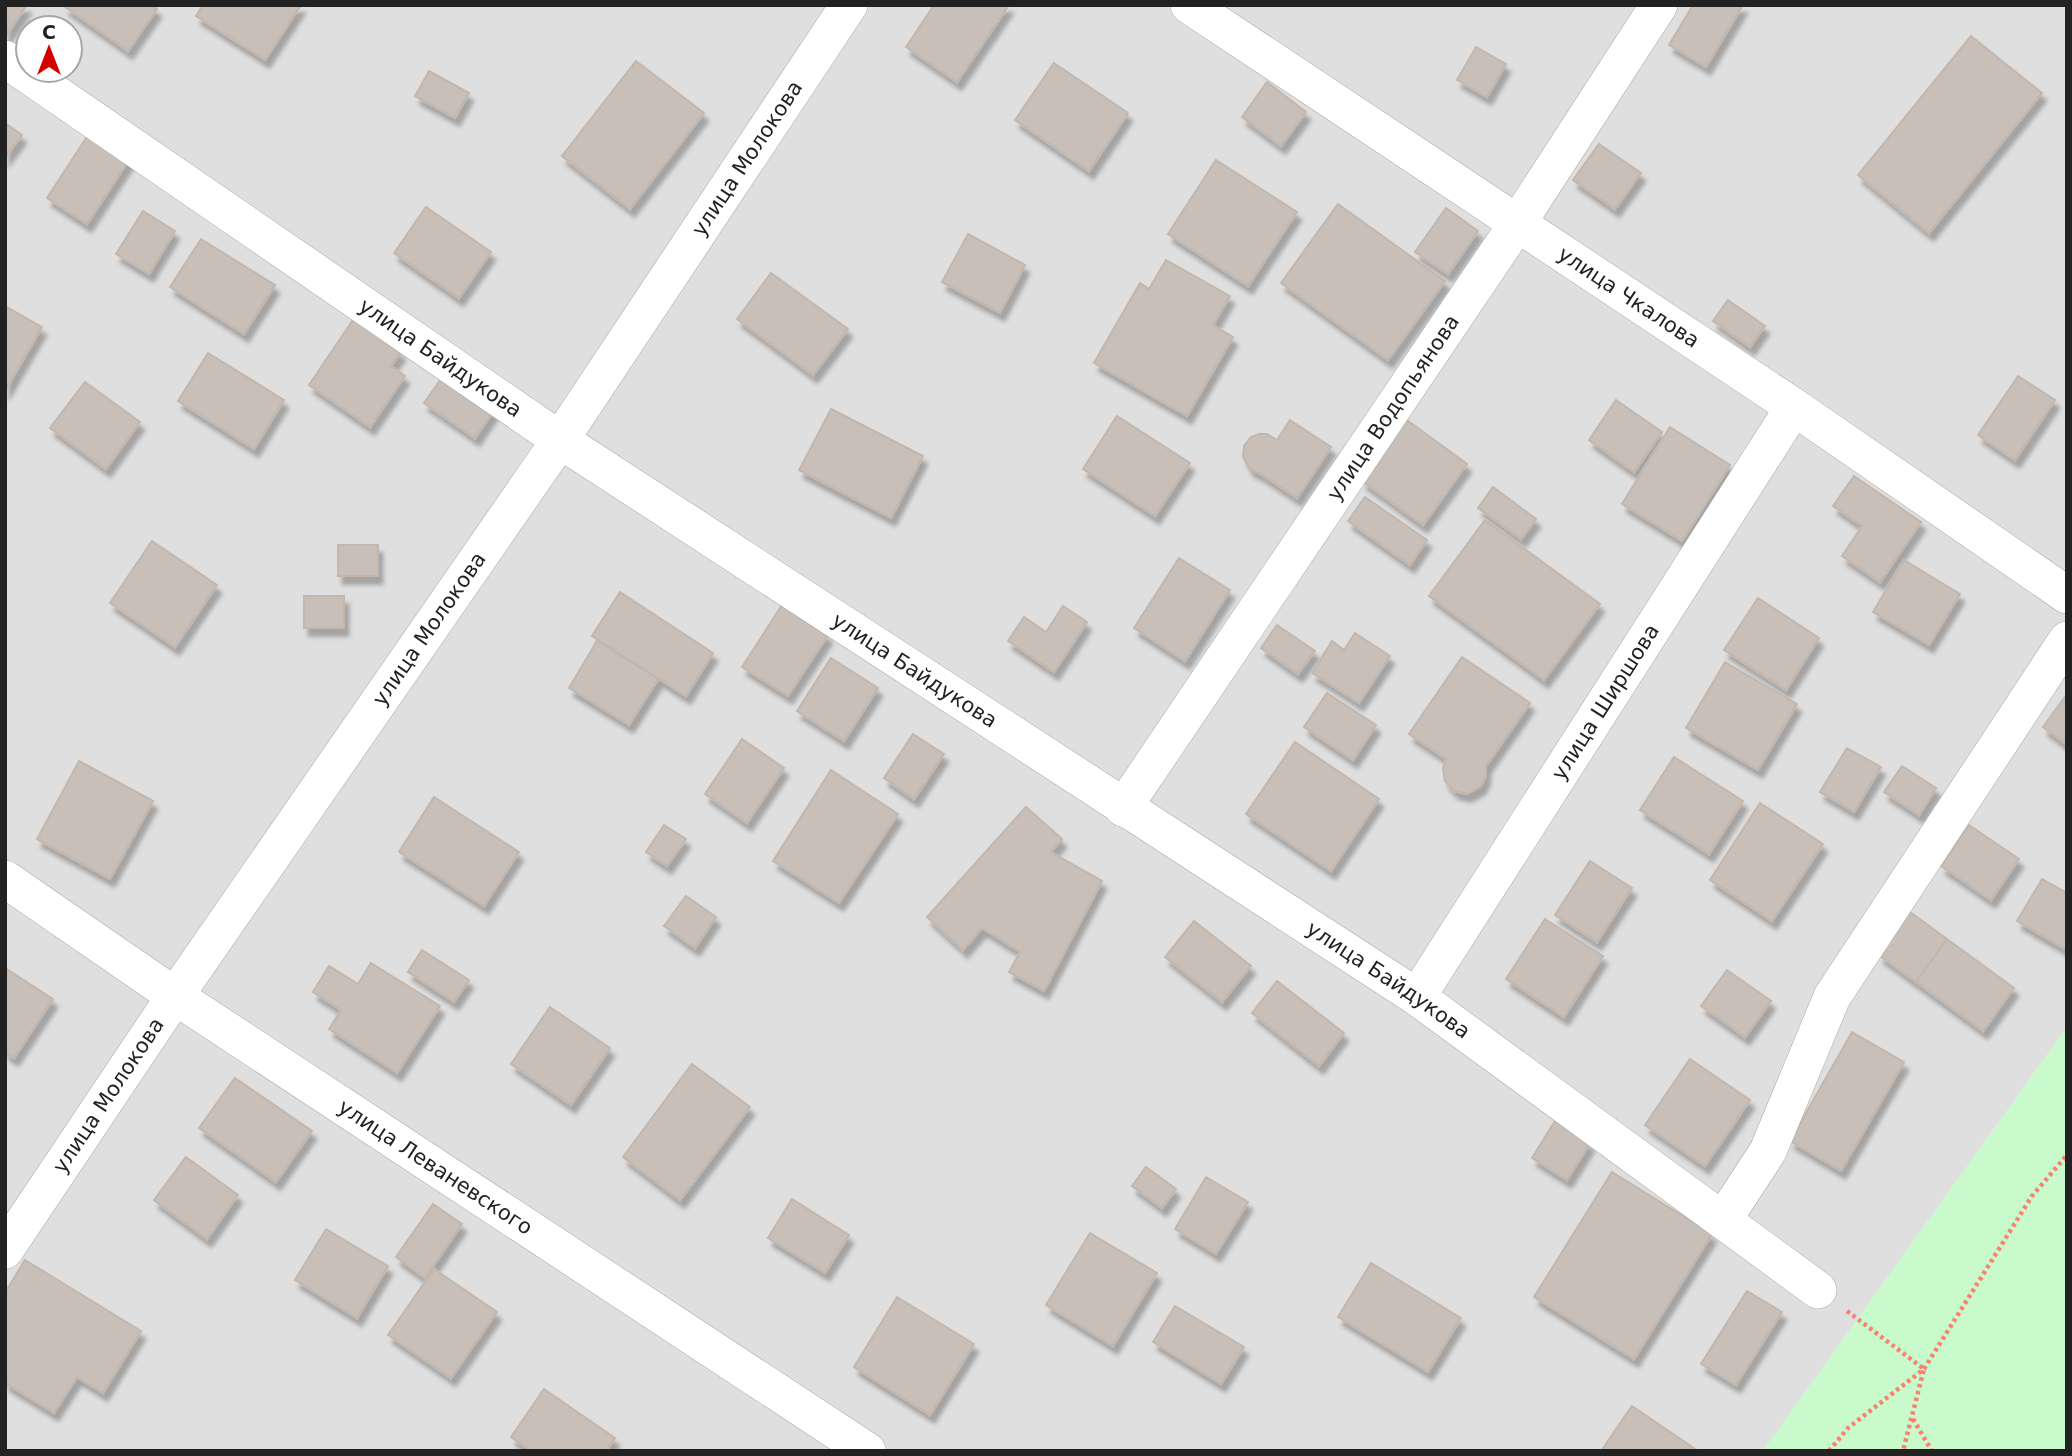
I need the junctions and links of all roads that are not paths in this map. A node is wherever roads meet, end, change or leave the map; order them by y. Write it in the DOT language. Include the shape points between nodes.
graph roads {
  1 [pos="849,5"];
  2 [pos="1189,5"];
  3 [pos="1659,5"];
  4 [pos="5,59"];
  5 [pos="1517,224"];
  6 [pos="1794,407"];
  7 [pos="560,440"];
  8 [pos="2067,595"];
  9 [pos="2067,640"];
  10 [pos="1123,808"];
  11 [pos="5,879"];
  12 [pos="175,996"];
  13 [pos="1416,997"];
  14 [pos="1723,1220"];
  15 [pos="5,1251"];
  16 [pos="1818,1290"];
  17 [pos="867,1451"];
  1 -- 7 [label="street, улица Молокова"];
  2 -- 5 [label="street, улица Чкалова"];
  3 -- 5 [label="street, улица Водопьянова"];
  4 -- 7 [label="street, улица Байдукова"];
  5 -- 6 [label="street, улица Чкалова"];
  5 -- 10 [label="street, улица Водопьянова"];
  6 -- 8 [label="street, улица Чкалова"];
  6 -- 13 [label="street, улица Ширшова"];
  7 -- 10 [label="street, улица Байдукова"];
  7 -- 12 [label="street, улица Молокова"];
  9 -- 14 [label="street" via="1832,997 1768,1152"];
  10 -- 13 [label="street, улица Байдукова"];
  11 -- 12 [label="street, улица Леваневского"];
  12 -- 15 [label="street, улица Молокова"];
  12 -- 17 [label="street, улица Леваневского"];
  13 -- 14 [label="street, улица Байдукова"];
  14 -- 16 [label="street, улица Байдукова"];
}
